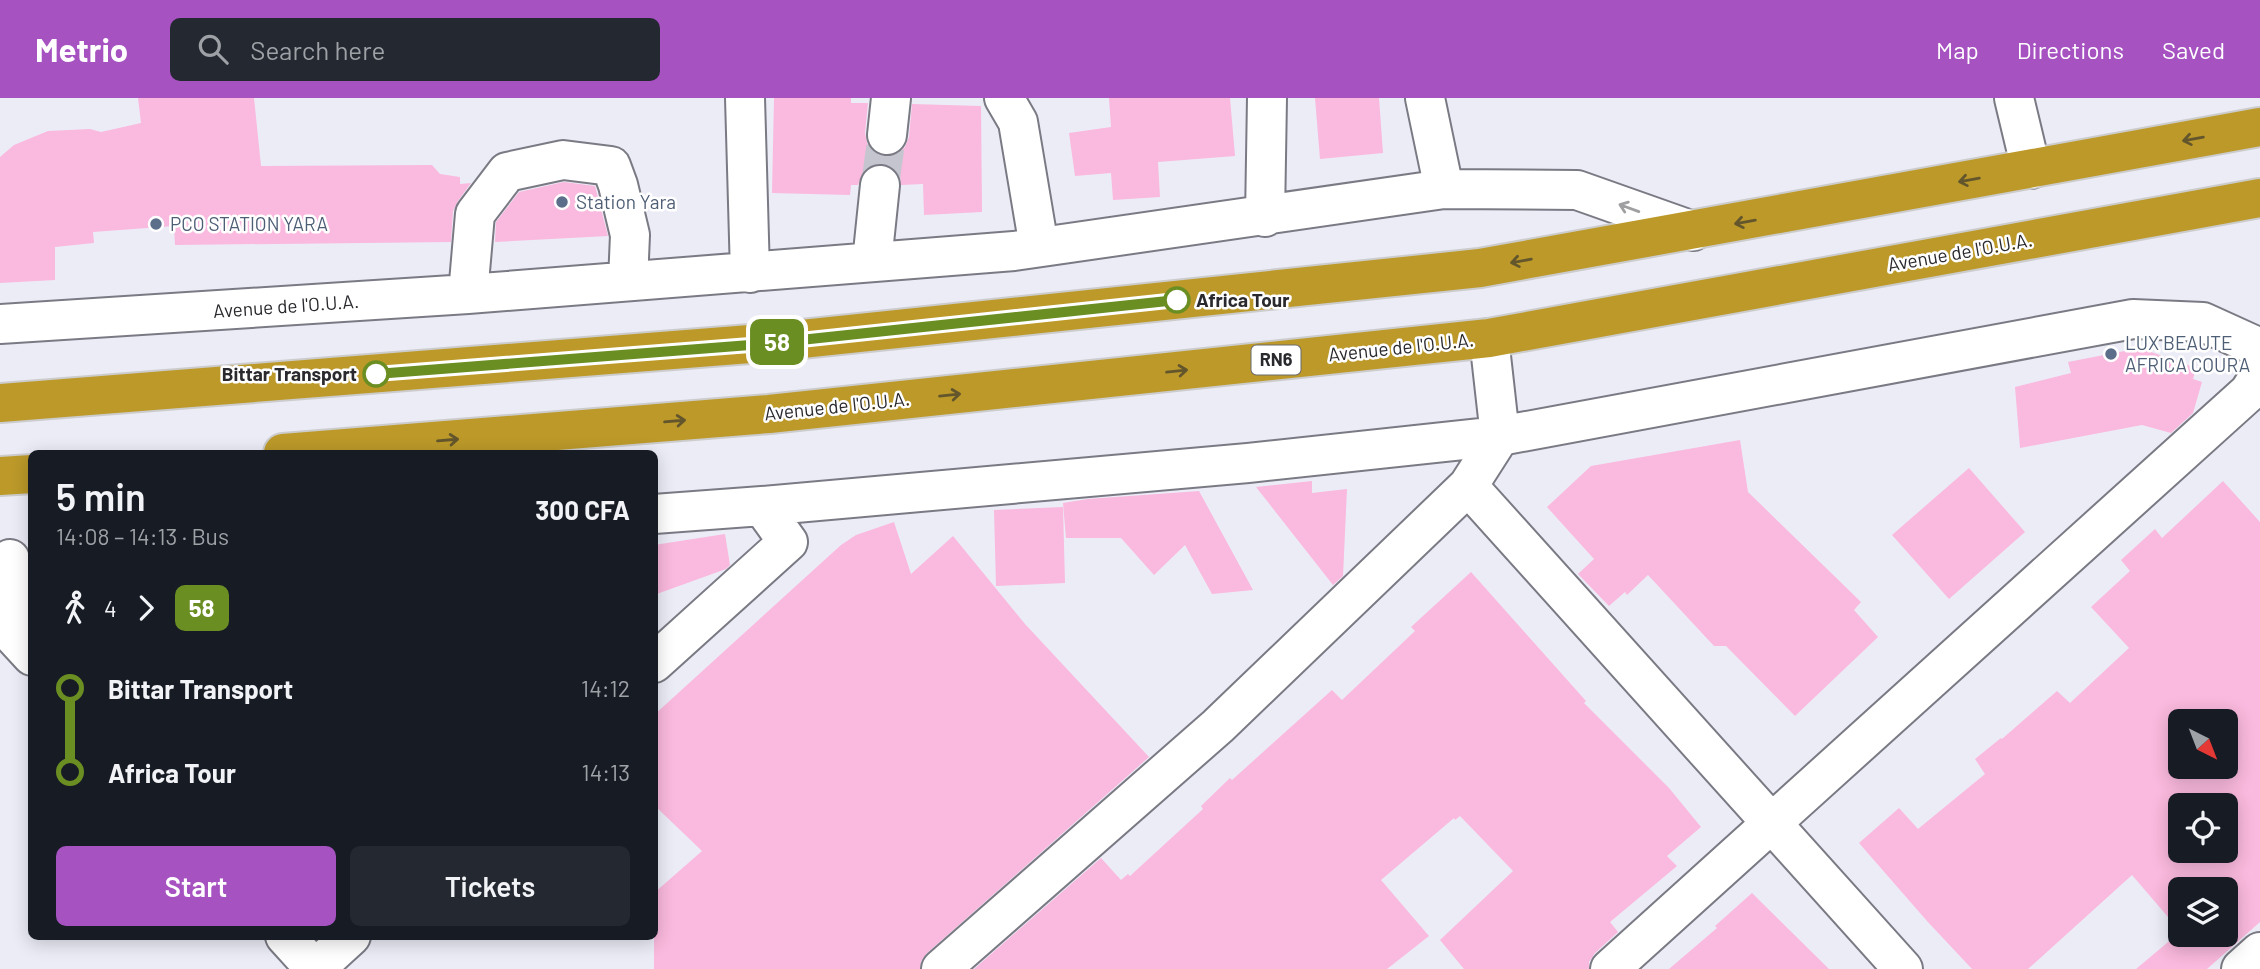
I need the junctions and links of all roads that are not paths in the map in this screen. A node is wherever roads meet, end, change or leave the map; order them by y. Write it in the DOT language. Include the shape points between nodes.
graph roads {
  1 [pos="745,98"];
  2 [pos="1004,98"];
  3 [pos="1268,98"];
  4 [pos="1425,98"];
  5 [pos="2014,98"];
  6 [pos="2260,127"];
  7 [pos="2031,169"];
  8 [pos="880,185"];
  9 [pos="1444,190"];
  10 [pos="2260,198"];
  11 [pos="1265,216"];
  12 [pos="1693,231"];
  13 [pos="1039,247"];
  14 [pos="872,262"];
  15 [pos="750,273"];
  16 [pos="628,281"];
  17 [pos="468,294"];
  18 [pos="0,324"];
  19 [pos="1489,338"];
  20 [pos="2260,348"];
  21 [pos="2260,375"];
  22 [pos="0,403"];
  23 [pos="1500,436"];
  24 [pos="320,450"];
  25 [pos="28,474"];
  26 [pos="0,476"];
  27 [pos="1468,486"];
  28 [pos="762,506"];
  29 [pos="658,514"];
  30 [pos="14,558"];
  31 [pos="13,642"];
  32 [pos="658,659"];
  33 [pos="1772,823"];
  34 [pos="289,940"];
  35 [pos="347,940"];
  36 [pos="2260,952"];
  37 [pos="942,969"];
  38 [pos="1610,969"];
  39 [pos="1903,969"];
  40 [pos="2241,969"];
  1 -- 15 [label="street"];
  2 -- 13 [label="street" via="1018,122"];
  3 -- 11 [label="street"];
  4 -- 9 [label="street"];
  5 -- 7 [label="street"];
  6 -- 7 [label="highway, Avenue de l'O.U.A., one-way"];
  7 -- 12 [label="highway, Avenue de l'O.U.A., one-way"];
  8 -- 14 [label="street"];
  9 -- 11 [label="street, Avenue de l'O.U.A."];
  12 -- 9 [label="street, Avenue de l'O.U.A., one-way" via="1577,190"];
  10 -- 19 [label="highway, Avenue de l'O.U.A. / RN6"];
  11 -- 13 [label="street, Avenue de l'O.U.A."];
  12 -- 22 [label="highway, Avenue de l'O.U.A., one-way" via="1480,268 763,344"];
  13 -- 14 [label="street, Avenue de l'O.U.A."];
  14 -- 15 [label="street, Avenue de l'O.U.A."];
  15 -- 16 [label="street, Avenue de l'O.U.A."];
  16 -- 17 [label="street, Avenue de l'O.U.A."];
  16 -- 17 [label="street" via="630,235 611,166 563,160 507,172 475,214"];
  17 -- 18 [label="street, Avenue de l'O.U.A."];
  19 -- 23 [label="street"];
  24 -- 19 [label="highway, Avenue de l'O.U.A. / RN6, one-way" via="769,414"];
  20 -- 23 [label="street" via="2203,322 2133,318"];
  21 -- 33 [label="street" via="2249,392"];
  23 -- 27 [label="street"];
  23 -- 28 [label="street"];
  25 -- 26 [label="highway"];
  27 -- 33 [label="street"];
  27 -- 37 [label="street" via="1219,726"];
  28 -- 29 [label="street"];
  28 -- 32 [label="street" via="788,542"];
  30 -- 31 [label="street"];
  33 -- 38 [label="street"];
  33 -- 39 [label="street"];
  34 -- 35 [label="street" via="315,969"];
  36 -- 40 [label="street"];
}
